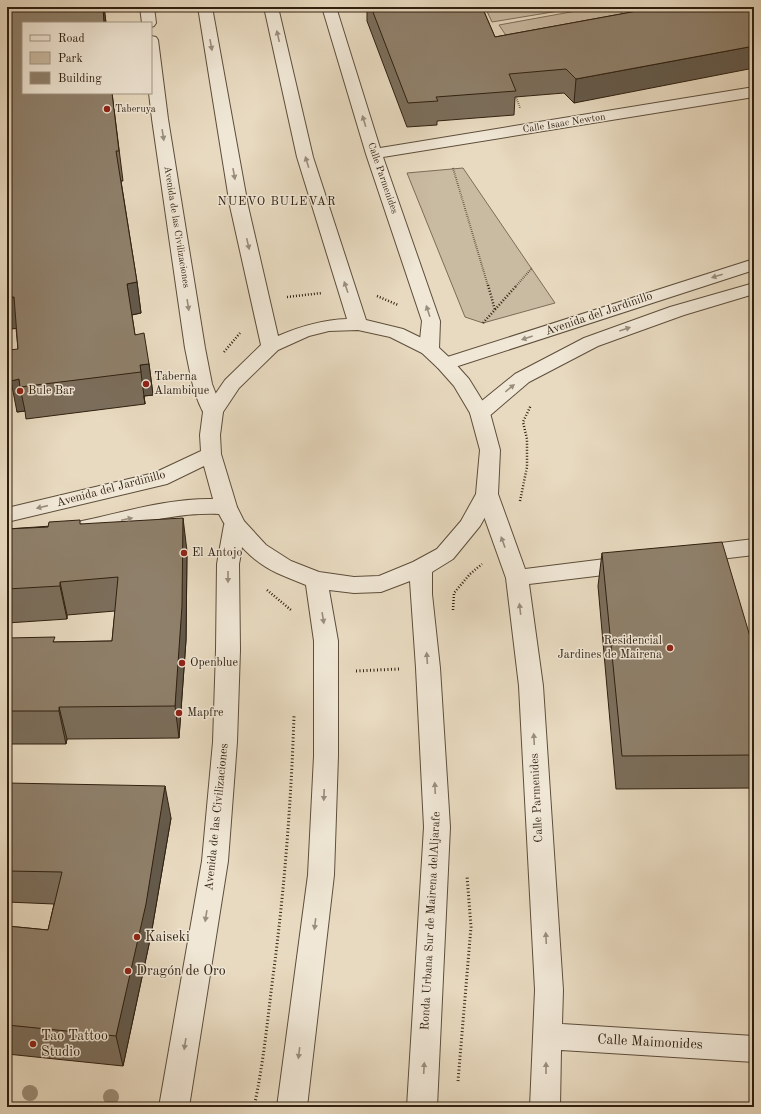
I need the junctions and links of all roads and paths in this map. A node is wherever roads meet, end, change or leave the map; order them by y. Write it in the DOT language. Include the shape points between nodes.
graph roads {
  1 [pos="147,7"];
  2 [pos="205,7"];
  3 [pos="271,7"];
  4 [pos="329,7"];
  5 [pos="370,7"];
  6 [pos="365,9"];
  7 [pos="149,22"];
  8 [pos="152,49"];
  9 [pos="754,92"];
  10 [pos="514,93"];
  11 [pos="529,129"];
  12 [pos="374,154"];
  13 [pos="453,168"];
  14 [pos="754,264"];
  15 [pos="532,268"];
  16 [pos="754,288"];
  17 [pos="346,289"];
  18 [pos="261,300"];
  19 [pos="495,310"];
  20 [pos="483,323"];
  21 [pos="358,324"];
  22 [pos="271,346"];
  23 [pos="428,349"];
  24 [pos="445,364"];
  25 [pos="213,412"];
  26 [pos="480,412"];
  27 [pos="211,454"];
  28 [pos="487,494"];
  29 [pos="7,515"];
  30 [pos="230,516"];
  31 [pos="60,534"];
  32 [pos="754,547"];
  33 [pos="674,557"];
  34 [pos="651,560"];
  35 [pos="421,568"];
  36 [pos="517,578"];
  37 [pos="316,580"];
  38 [pos="428,668"];
  39 [pos="326,672"];
  40 [pos="294,712"];
  41 [pos="547,1036"];
  42 [pos="754,1049"];
  43 [pos="174,1107"];
  44 [pos="254,1107"];
  45 [pos="292,1107"];
  46 [pos="422,1107"];
  47 [pos="545,1107"];
  1 -- 7 [label="street"];
  2 -- 18 [label="street, one-way" via="239,206"];
  17 -- 3 [label="street, one-way" via="305,157"];
  12 -- 4 [label="street, Calle Parmenides, one-way"];
  5 -- 6 [label="path"];
  8 -- 25 [label="street, Avenida de las Civilizaciones, one-way" via="195,348 202,384"];
  9 -- 11 [label="street, Calle Isaac Newton"];
  10 -- 11 [label="path"];
  11 -- 12 [label="street, Calle Isaac Newton"];
  23 -- 12 [label="street, Calle Parmenides, one-way" via="431,320"];
  13 -- 19 [label="path"];
  14 -- 24 [label="street, Avenida del Jardinillo, one-way"];
  15 -- 19 [label="path"];
  26 -- 16 [label="street, Avenida del Jardinillo, one-way" via="522,378 591,342 677,311"];
  17 -- 18 [label="path"];
  17 -- 21 [label="street"];
  18 -- 22 [label="street"];
  19 -- 20 [label="path"];
  21 -- 22 [label="street" via="328,325 302,332"];
  21 -- 23 [label="street" via="396,333"];
  22 -- 25 [label="street" via="232,384"];
  23 -- 24 [label="street"];
  24 -- 26 [label="street" via="462,383"];
  25 -- 27 [label="street"];
  26 -- 28 [label="street" via="490,450"];
  27 -- 29 [label="street, Avenida del Jardinillo, one-way" via="160,479"];
  27 -- 30 [label="street"];
  28 -- 35 [label="street" via="469,526 445,554"];
  36 -- 28 [label="street, Calle Parmenides, one-way"];
  31 -- 30 [label="street, one-way" via="173,509 199,506"];
  30 -- 37 [label="street" via="258,550 283,567"];
  30 -- 43 [label="street, Avenida de las Civilizaciones, one-way" via="225,742 215,861"];
  32 -- 33 [label="street"];
  34 -- 36 [label="street"];
  35 -- 37 [label="street" via="381,584"];
  38 -- 35 [label="street, Ronda Urbana Sur de Mairena delAljarafe, one-way"];
  41 -- 36 [label="street, Calle Parmenides, one-way" via="549,990 531,686"];
  37 -- 39 [label="street, one-way" via="326,641"];
  38 -- 39 [label="path"];
  46 -- 38 [label="street, Ronda Urbana Sur de Mairena delAljarafe, one-way" via="437,827"];
  39 -- 45 [label="street, one-way" via="326,756 321,875"];
  40 -- 44 [label="path" via="293,768 283,908 261,1077"];
  41 -- 42 [label="street, Calle Maimonides"];
  47 -- 41 [label="street, Calle Parmenides, one-way"];
}
